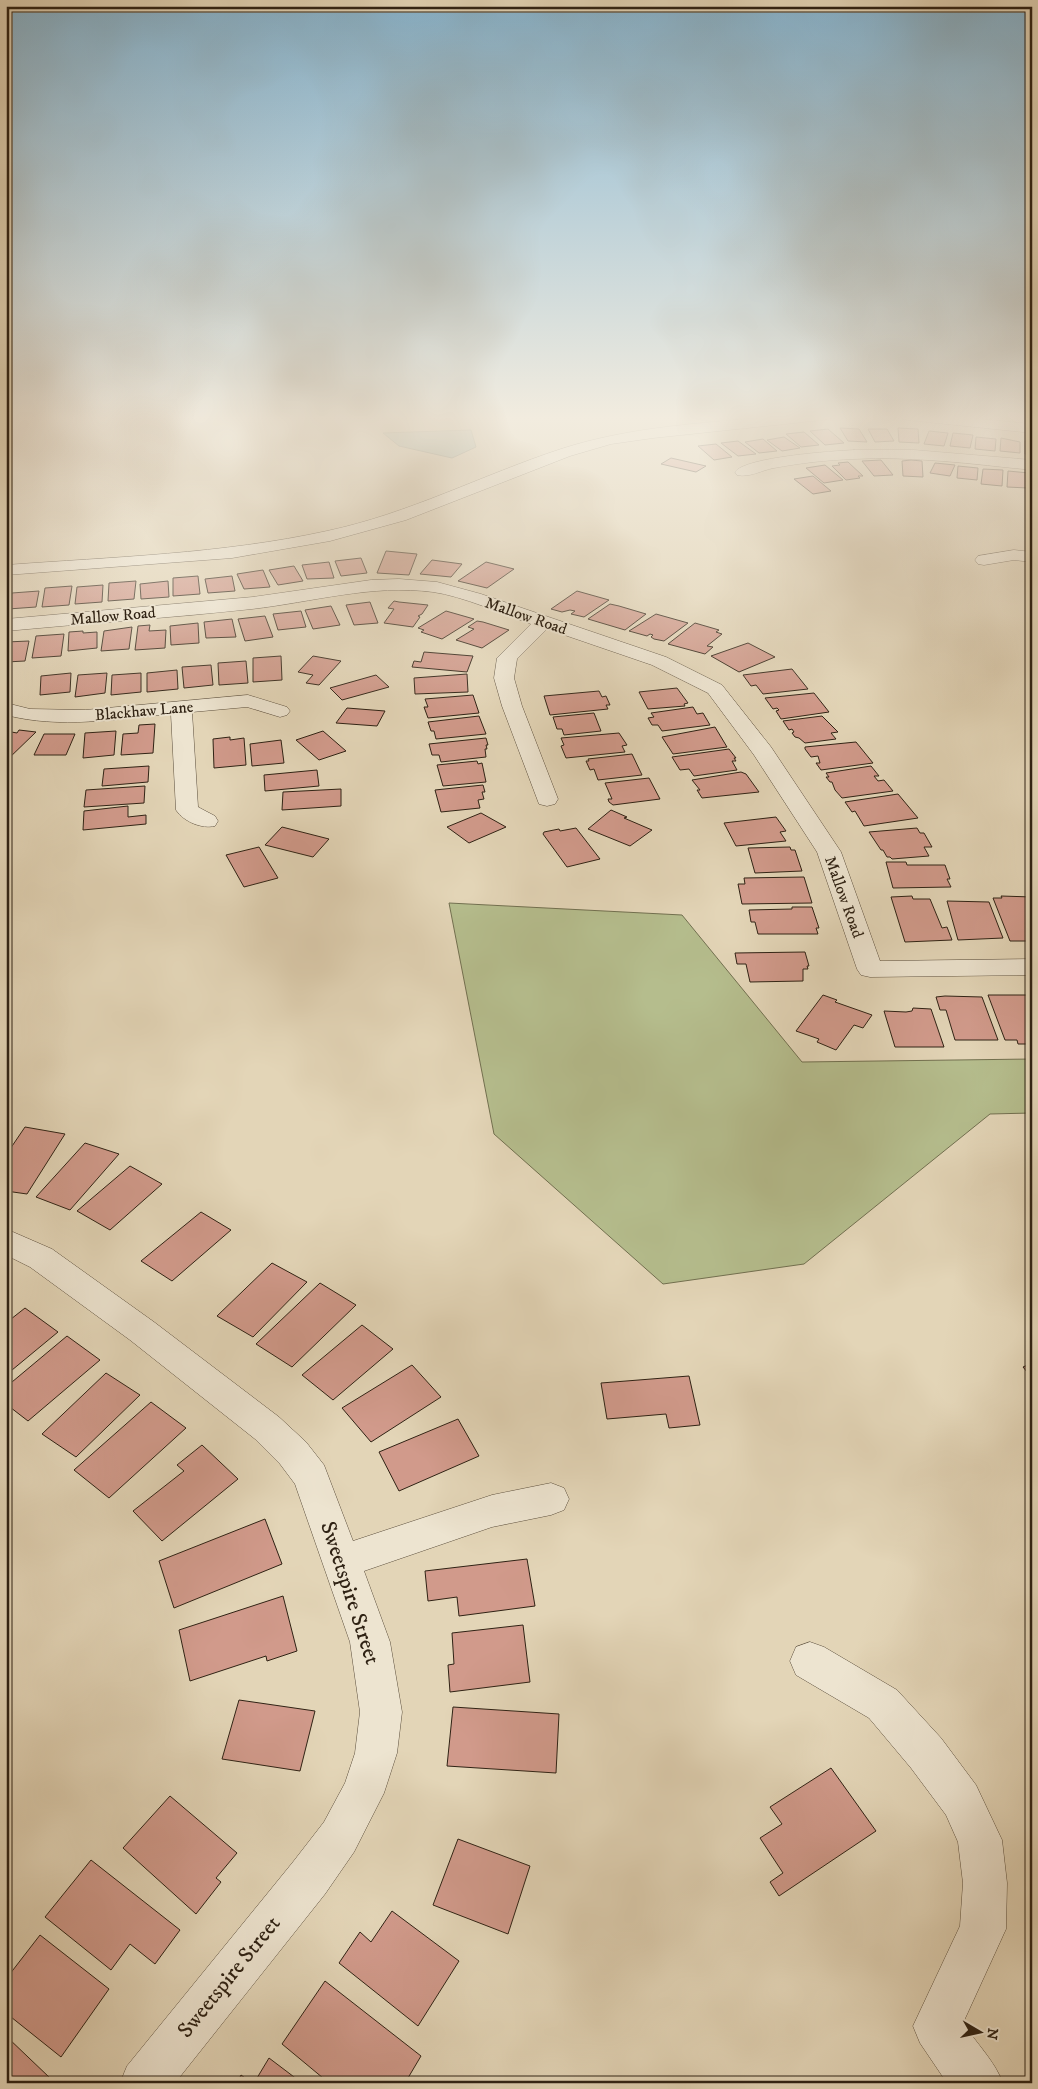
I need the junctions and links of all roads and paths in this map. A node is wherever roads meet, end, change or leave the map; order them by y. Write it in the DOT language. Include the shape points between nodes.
graph roads {
  1 [pos="407,513"];
  2 [pos="1032,557"];
  3 [pos="984,560"];
  4 [pos="6,570"];
  5 [pos="544,622"];
  6 [pos="6,624"];
  7 [pos="181,707"];
  8 [pos="6,709"];
  9 [pos="280,711"];
  10 [pos="547,799"];
  11 [pos="207,821"];
  12 [pos="1032,967"];
  13 [pos="6,1241"];
  14 [pos="550,1499"];
  15 [pos="341,1562"];
  16 [pos="810,1661"];
  17 [pos="144,2083"];
  18 [pos="979,2083"];
  1 -- 4 [label="street" via="330,536 232,553"];
  2 -- 3 [label="street" via="1014,555"];
  5 -- 6 [label="street, Mallow Road" via="437,587 399,584 371,585 244,604"];
  5 -- 10 [label="street" via="508,658 504,678"];
  5 -- 12 [label="street, Mallow Road" via="659,661 715,689 763,752 829,852 870,969"];
  7 -- 8 [label="street, Blackhaw Lane" via="85,716 30,715"];
  7 -- 9 [label="street, Blackhaw Lane" via="248,701"];
  7 -- 11 [label="street" via="187,810"];
  13 -- 15 [label="street, Sweetspire Street" via="41,1258 267,1428 311,1476"];
  14 -- 15 [label="street" via="492,1511"];
  15 -- 17 [label="street, Sweetspire Street" via="370,1642 381,1712 376,1753 363,1793 339,1837 314,1871"];
  16 -- 18 [label="street" via="883,1704 961,1800 980,1840 985,1883 983,1929 937,2026"];
}
